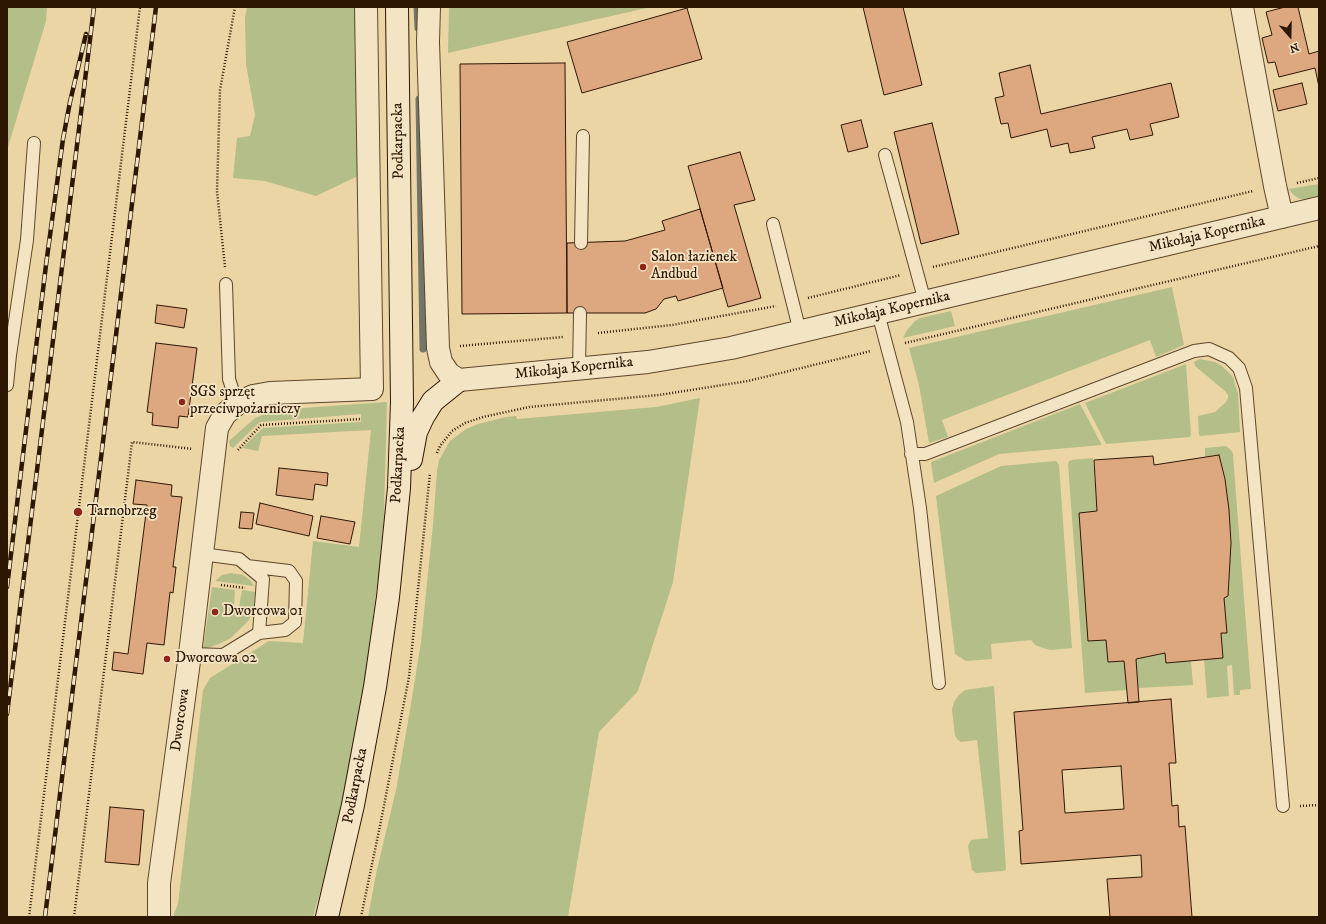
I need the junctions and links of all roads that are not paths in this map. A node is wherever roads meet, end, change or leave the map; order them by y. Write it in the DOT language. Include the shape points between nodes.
graph roads {
  1 [pos="366,7"];
  2 [pos="397,7"];
  3 [pos="429,7"];
  4 [pos="1242,7"];
  5 [pos="583,136"];
  6 [pos="34,144"];
  7 [pos="885,154"];
  8 [pos="1319,208"];
  9 [pos="1282,217"];
  10 [pos="773,224"];
  11 [pos="581,243"];
  12 [pos="226,284"];
  13 [pos="925,302"];
  14 [pos="580,313"];
  15 [pos="878,313"];
  16 [pos="800,332"];
  17 [pos="579,369"];
  18 [pos="459,380"];
  19 [pos="7,385"];
  20 [pos="237,404"];
  21 [pos="912,454"];
  22 [pos="399,488"];
  23 [pos="202,554"];
  24 [pos="248,566"];
  25 [pos="259,633"];
  26 [pos="190,654"];
  27 [pos="940,683"];
  28 [pos="1283,806"];
  29 [pos="159,917"];
  30 [pos="327,917"];
  1 -- 20 [label="street" via="372,389 270,393 253,396"];
  2 -- 22 [label="street, Podkarpacka" via="402,387"];
  3 -- 18 [label="street" via="438,348 441,362 449,374"];
  4 -- 9 [label="street"];
  5 -- 11 [label="lane"];
  6 -- 19 [label="lane" via="27,240"];
  7 -- 13 [label="lane"];
  8 -- 9 [label="street, Mikołaja Kopernika"];
  9 -- 13 [label="street, Mikołaja Kopernika"];
  10 -- 16 [label="lane"];
  12 -- 20 [label="lane" via="229,379"];
  13 -- 15 [label="street, Mikołaja Kopernika"];
  14 -- 17 [label="lane"];
  15 -- 16 [label="street, Mikołaja Kopernika"];
  15 -- 21 [label="lane" via="907,422"];
  16 -- 17 [label="street, Mikołaja Kopernika" via="731,348 648,362"];
  17 -- 18 [label="street, Mikołaja Kopernika"];
  18 -- 22 [label="street" via="433,401 422,417 416,432 411,459"];
  20 -- 23 [label="street, Dworcowa" via="225,414 217,428"];
  21 -- 27 [label="lane"];
  21 -- 28 [label="lane" via="925,454 1194,351 1208,349 1229,358 1239,368 1246,388"];
  22 -- 30 [label="street, Podkarpacka" via="388,597 375,686 353,805"];
  23 -- 24 [label="lane" via="239,559"];
  23 -- 26 [label="street, Dworcowa"];
  24 -- 25 [label="lane" via="263,579"];
  24 -- 25 [label="lane" via="289,571 296,581 295,622 285,630"];
  25 -- 26 [label="lane" via="222,655"];
  26 -- 29 [label="street, Dworcowa" via="159,883"];
}
